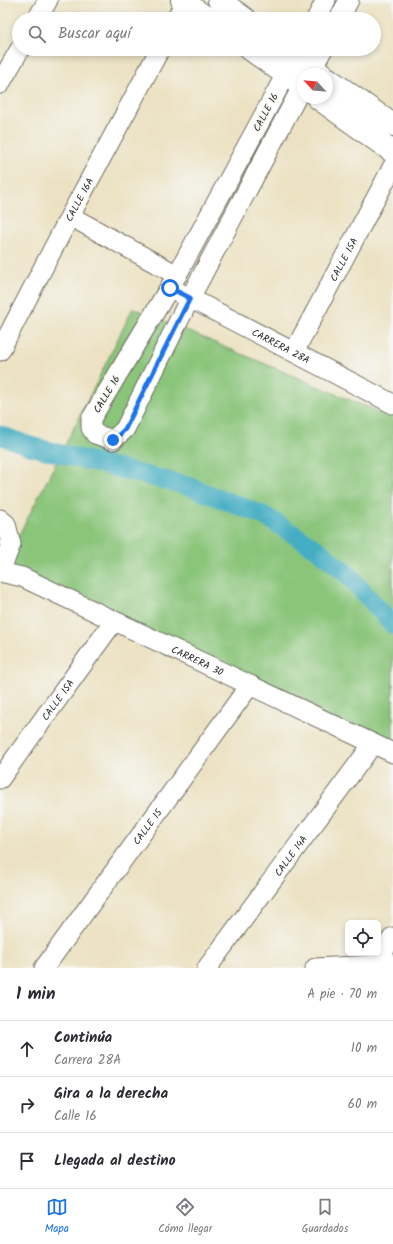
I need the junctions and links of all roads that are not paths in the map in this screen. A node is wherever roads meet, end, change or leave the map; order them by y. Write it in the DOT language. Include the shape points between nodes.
graph roads {
  1 [pos="48,0"];
  2 [pos="219,0"];
  3 [pos="326,0"];
  4 [pos="349,0"];
  5 [pos="182,5"];
  6 [pos="41,12"];
  7 [pos="195,12"];
  8 [pos="235,12"];
  9 [pos="320,12"];
  10 [pos="343,12"];
  11 [pos="16,56"];
  12 [pos="156,56"];
  13 [pos="268,56"];
  14 [pos="299,68"];
  15 [pos="0,84"];
  16 [pos="297,87"];
  17 [pos="333,87"];
  18 [pos="297,90"];
  19 [pos="333,95"];
  20 [pos="392,123"];
  21 [pos="393,152"];
  22 [pos="393,166"];
  23 [pos="70,216"];
  24 [pos="173,281"];
  25 [pos="190,298"];
  26 [pos="0,351"];
  27 [pos="294,352"];
  28 [pos="393,404"];
  29 [pos="0,519"];
  30 [pos="0,572"];
  31 [pos="114,621"];
  32 [pos="250,685"];
  33 [pos="373,744"];
  34 [pos="393,753"];
  35 [pos="0,779"];
  36 [pos="393,937"];
  37 [pos="393,964"];
  38 [pos="374,965"];
  39 [pos="44,968"];
  40 [pos="207,968"];
  41 [pos="315,968"];
  1 -- 6 [label="street"];
  2 -- 8 [label="street"];
  3 -- 9 [label="street"];
  4 -- 10 [label="street"];
  5 -- 7 [label="street"];
  11 -- 15 [label="street"];
  12 -- 23 [label="street, CALLE 16A"];
  13 -- 14 [label="street"];
  16 -- 24 [label="street, CALLE 16"];
  17 -- 20 [label="street"];
  18 -- 25 [label="street, CALLE 16"];
  19 -- 21 [label="street"];
  22 -- 27 [label="street, CALLE 15A"];
  23 -- 24 [label="street, CARRERA 28A"];
  23 -- 26 [label="street, CALLE 16A"];
  24 -- 25 [label="street, CARRERA 28A"];
  24 -- 25 [label="street, CALLE 16" via="91,419 91,428 95,434 113,440 125,429"];
  25 -- 27 [label="street, CARRERA 28A"];
  27 -- 28 [label="street, CARRERA 28A"];
  29 -- 30 [label="street" via="6,524 11,544"];
  30 -- 31 [label="street, CARRERA 30" via="22,577"];
  31 -- 32 [label="street, CARRERA 30"];
  31 -- 35 [label="street, CALLE 15A"];
  32 -- 33 [label="street, CARRERA 30"];
  32 -- 39 [label="street, CALLE 15"];
  33 -- 34 [label="street, CARRERA 30"];
  33 -- 40 [label="street, CALLE 14A"];
  36 -- 38 [label="street"];
  37 -- 38 [label="street"];
  38 -- 41 [label="street"];
}
